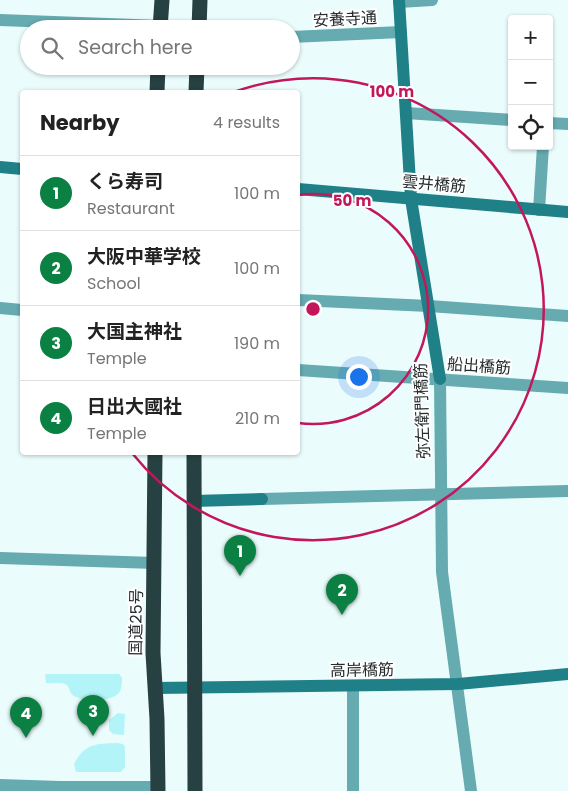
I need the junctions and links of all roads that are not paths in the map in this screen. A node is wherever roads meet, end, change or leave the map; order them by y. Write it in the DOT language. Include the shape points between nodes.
graph roads {
  1 [pos="162,0"];
  2 [pos="200,0"];
  3 [pos="432,0"];
  4 [pos="399,1"];
  5 [pos="0,20"];
  6 [pos="161,20"];
  7 [pos="199,20"];
  8 [pos="20,21"];
  9 [pos="401,32"];
  10 [pos="300,37"];
  11 [pos="158,75"];
  12 [pos="197,75"];
  13 [pos="157,90"];
  14 [pos="196,90"];
  15 [pos="406,113"];
  16 [pos="508,120"];
  17 [pos="553,123"];
  18 [pos="568,124"];
  19 [pos="543,150"];
  20 [pos="0,167"];
  21 [pos="20,168"];
  22 [pos="300,189"];
  23 [pos="411,198"];
  24 [pos="538,210"];
  25 [pos="568,212"];
  26 [pos="300,300"];
  27 [pos="429,306"];
  28 [pos="0,308"];
  29 [pos="20,310"];
  30 [pos="568,316"];
  31 [pos="300,370"];
  32 [pos="440,379"];
  33 [pos="568,388"];
  34 [pos="155,455"];
  35 [pos="194,455"];
  36 [pos="568,491"];
  37 [pos="440,495"];
  38 [pos="194,501"];
  39 [pos="0,558"];
  40 [pos="155,563"];
  41 [pos="568,674"];
  42 [pos="458,684"];
  43 [pos="353,687"];
  44 [pos="155,688"];
  45 [pos="194,688"];
  46 [pos="0,785"];
  47 [pos="158,789"];
  48 [pos="195,791"];
  49 [pos="353,791"];
  50 [pos="471,791"];
  1 -- 6 [label="highway"];
  2 -- 7 [label="highway"];
  3 -- 4 [label="street"];
  4 -- 9 [label="street, 弥左衛門橋筋"];
  5 -- 8 [label="street"];
  9 -- 10 [label="street, 安養寺通"];
  9 -- 15 [label="street, 弥左衛門橋筋"];
  11 -- 13 [label="highway"];
  12 -- 14 [label="highway"];
  15 -- 16 [label="street"];
  15 -- 23 [label="street, 弥左衛門橋筋"];
  17 -- 18 [label="street"];
  19 -- 24 [label="street"];
  20 -- 21 [label="street"];
  22 -- 23 [label="street, 雲井橋筋"];
  23 -- 24 [label="street, 雲井橋筋"];
  23 -- 27 [label="street, 弥左衛門橋筋"];
  24 -- 25 [label="street, 雲井橋筋"];
  26 -- 27 [label="street"];
  27 -- 30 [label="street"];
  27 -- 32 [label="street, 弥左衛門橋筋"];
  28 -- 29 [label="street"];
  31 -- 32 [label="street, 船出橋筋"];
  32 -- 33 [label="street, 船出橋筋"];
  32 -- 37 [label="street, 弥左衛門橋筋"];
  34 -- 40 [label="highway, 国道25号"];
  35 -- 38 [label="highway"];
  36 -- 37 [label="street"];
  37 -- 38 [label="street"];
  37 -- 42 [label="street, 弥左衛門橋筋" via="442,572"];
  38 -- 45 [label="highway"];
  39 -- 40 [label="street"];
  40 -- 44 [label="highway, 国道25号" via="152,653"];
  41 -- 42 [label="street, 高岸橋筋"];
  42 -- 43 [label="street, 高岸橋筋"];
  42 -- 50 [label="street, 弥左衛門橋筋"];
  43 -- 45 [label="street, 高岸橋筋"];
  43 -- 49 [label="street"];
  44 -- 45 [label="street, 高岸橋筋"];
  44 -- 47 [label="highway, 国道25号"];
  45 -- 48 [label="highway"];
  46 -- 47 [label="street"];
}
